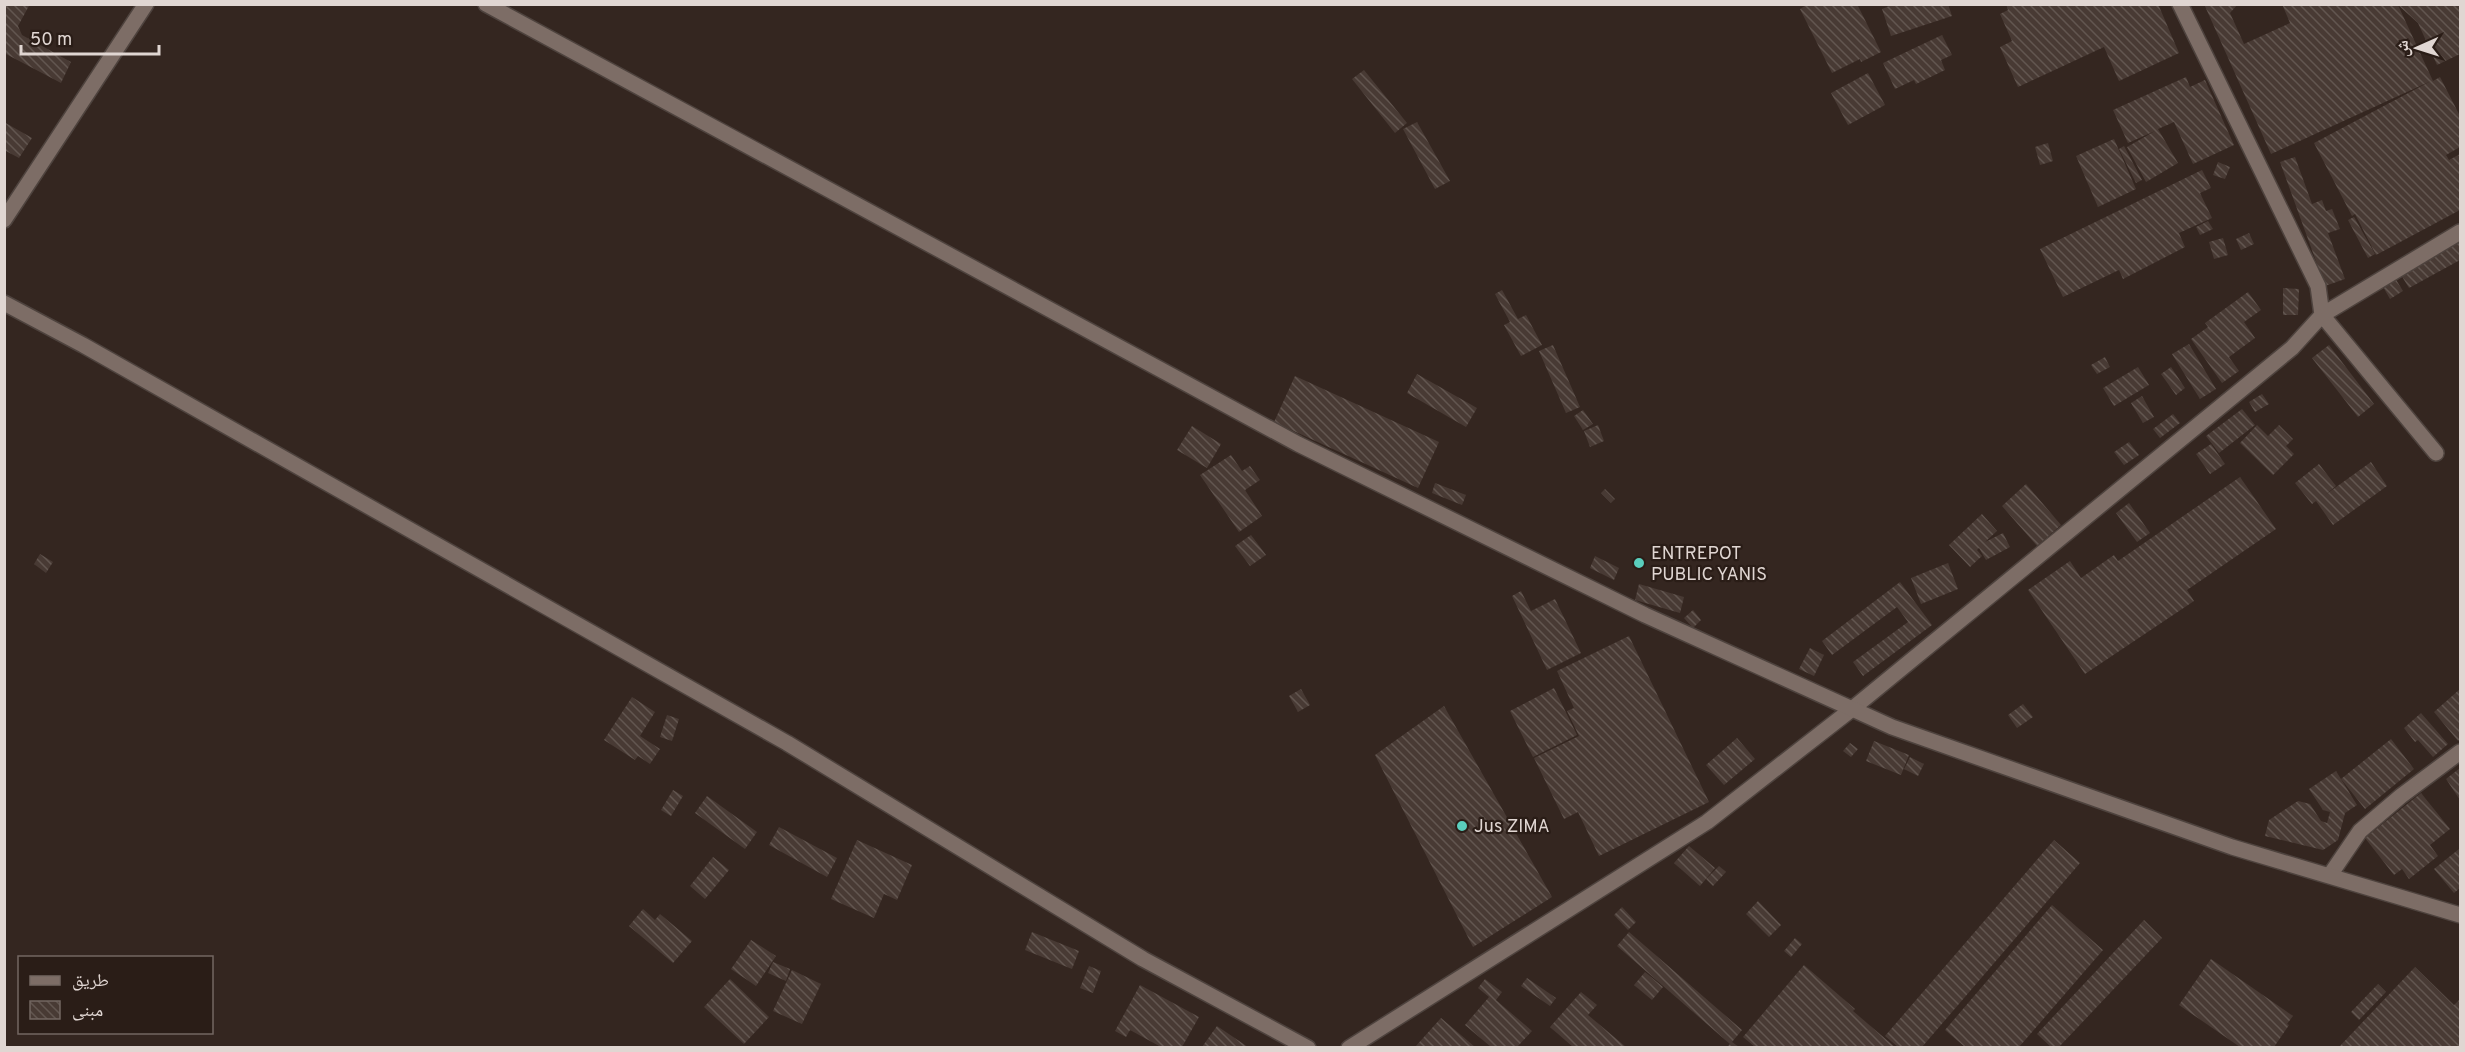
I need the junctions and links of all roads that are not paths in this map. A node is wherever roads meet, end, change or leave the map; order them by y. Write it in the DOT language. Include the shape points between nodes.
graph roads {
  1 [pos="146,4"];
  2 [pos="486,4"];
  3 [pos="2181,4"];
  4 [pos="4,220"];
  5 [pos="2460,231"];
  6 [pos="4,303"];
  7 [pos="2322,315"];
  8 [pos="2436,453"];
  9 [pos="1852,709"];
  10 [pos="2460,752"];
  11 [pos="2330,875"];
  12 [pos="2460,915"];
  13 [pos="1308,1047"];
  14 [pos="1349,1047"];
  1 -- 4 [label="main road"];
  2 -- 9 [label="main road" via="1298,444 1645,615"];
  3 -- 7 [label="main road" via="2318,286"];
  5 -- 7 [label="main road"];
  6 -- 13 [label="main road" via="787,743 1143,958"];
  7 -- 8 [label="main road"];
  7 -- 9 [label="main road" via="2292,348"];
  9 -- 11 [label="main road" via="1892,727 2232,847"];
  9 -- 14 [label="main road" via="1707,822"];
  10 -- 11 [label="main road" via="2360,831"];
  11 -- 12 [label="main road"];
}
